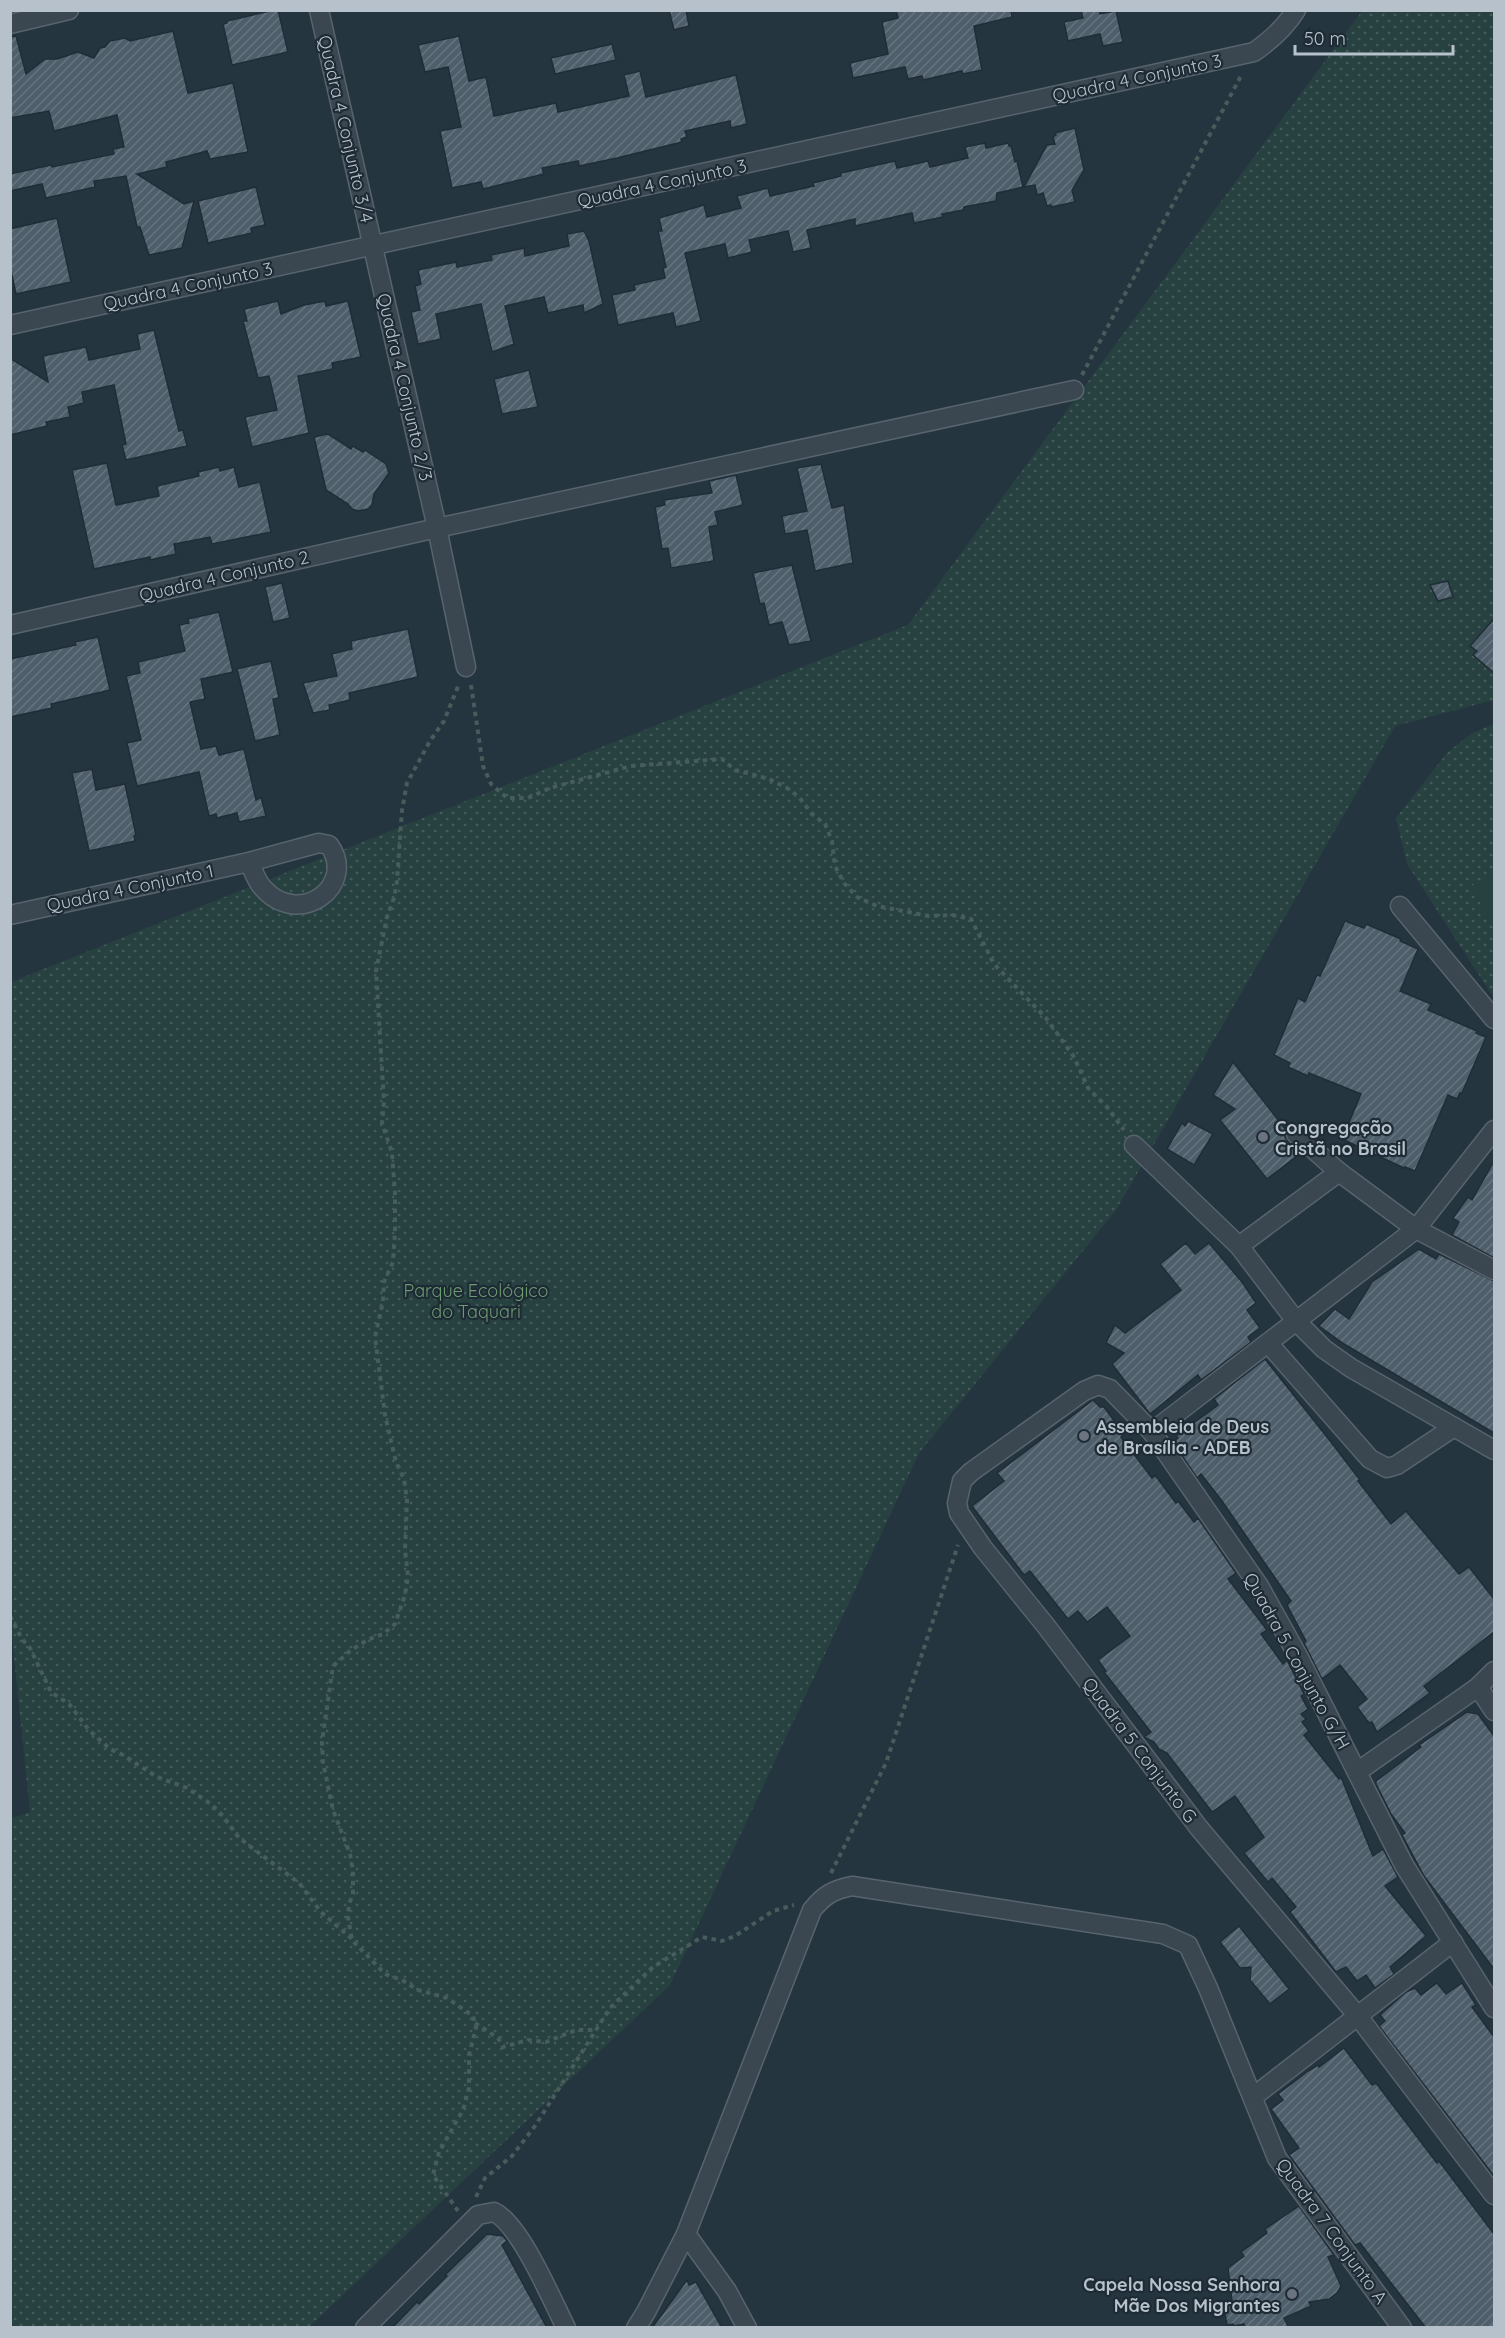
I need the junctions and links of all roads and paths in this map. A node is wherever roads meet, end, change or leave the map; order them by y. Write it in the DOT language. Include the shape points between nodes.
graph roads {
  1 [pos="69,10"];
  2 [pos="319,10"];
  3 [pos="1296,10"];
  4 [pos="10,24"];
  5 [pos="1254,52"];
  6 [pos="372,247"];
  7 [pos="10,325"];
  8 [pos="1074,390"];
  9 [pos="437,528"];
  10 [pos="10,625"];
  11 [pos="465,667"];
  12 [pos="249,862"];
  13 [pos="1400,906"];
  14 [pos="10,915"];
  15 [pos="1494,1019"];
  16 [pos="1494,1130"];
  17 [pos="1296,1134"];
  18 [pos="1134,1145"];
  19 [pos="1339,1172"];
  20 [pos="1416,1228"];
  21 [pos="1239,1246"];
  22 [pos="1494,1270"];
  23 [pos="1296,1321"];
  24 [pos="1268,1343"];
  25 [pos="1454,1427"];
  26 [pos="1152,1432"];
  27 [pos="1494,1450"];
  28 [pos="971,1472"];
  29 [pos="965,1523"];
  30 [pos="10,1616"];
  31 [pos="1494,1671"];
  32 [pos="1478,1687"];
  33 [pos="1494,1711"];
  34 [pos="1357,1773"];
  35 [pos="829,1876"];
  36 [pos="812,1910"];
  37 [pos="352,1940"];
  38 [pos="1453,1942"];
  39 [pos="1494,2008"];
  40 [pos="1357,2015"];
  41 [pos="475,2023"];
  42 [pos="594,2030"];
  43 [pos="1253,2097"];
  44 [pos="1494,2195"];
  45 [pos="473,2220"];
  46 [pos="686,2234"];
  47 [pos="365,2328"];
  48 [pos="566,2328"];
  49 [pos="636,2328"];
  50 [pos="747,2328"];
  51 [pos="1402,2328"];
  1 -- 4 [label="street"];
  2 -- 6 [label="street, Quadra 4 Conjunto 3/4"];
  3 -- 5 [label="street" via="1272,40"];
  5 -- 6 [label="street, Quadra 4 Conjunto 3"];
  5 -- 8 [label="path, Quadra 4 Conjunto 3"];
  6 -- 7 [label="street, Quadra 4 Conjunto 3"];
  6 -- 9 [label="street, Quadra 4 Conjunto 2/3"];
  8 -- 9 [label="street"];
  9 -- 10 [label="street, Quadra 4 Conjunto 2"];
  9 -- 11 [label="street, Quadra 4 Conjunto 2/3"];
  11 -- 18 [label="path" via="474,695 483,766 491,784 507,798 528,798 550,788 631,766 722,759 735,770 769,779 799,797 825,824 835,866 857,897 877,906 971,919 994,964 1051,1026 1074,1057 1088,1088"];
  11 -- 37 [label="path" via="444,721 407,783 397,881 376,971 382,1123 392,1153 395,1203 393,1262 384,1282 375,1337 385,1415 407,1500 408,1576 395,1623 333,1666 329,1691 322,1742 333,1810 353,1870 348,1917"];
  12 -- 12 [label="street, Quadra 4 Conjunto 1" via="261,886 279,901 300,904 317,901 331,888 336,871 336,854 329,845 319,843"];
  12 -- 14 [label="street, Quadra 4 Conjunto 1"];
  13 -- 15 [label="street"];
  16 -- 20 [label="street"];
  17 -- 19 [label="street"];
  18 -- 21 [label="street"];
  19 -- 20 [label="street"];
  19 -- 21 [label="street"];
  20 -- 22 [label="street"];
  20 -- 23 [label="street"];
  21 -- 23 [label="street"];
  23 -- 24 [label="street"];
  23 -- 25 [label="street" via="1324,1349 1351,1368"];
  24 -- 25 [label="street" via="1380,1465 1387,1468 1398,1464"];
  24 -- 26 [label="street"];
  25 -- 27 [label="street"];
  26 -- 28 [label="street, Quadra 5 Conjunto G/H" via="1105,1386 1098,1385"];
  26 -- 34 [label="street, Quadra 5 Conjunto G/H" via="1259,1586"];
  28 -- 29 [label="street, Quadra 5 Conjunto G" via="962,1481 957,1503"];
  29 -- 35 [label="path" via="885,1763"];
  29 -- 40 [label="street, Quadra 5 Conjunto G" via="1199,1828"];
  30 -- 37 [label="path" via="51,1692 69,1704 89,1730 110,1749 211,1804 239,1838 298,1883 321,1912"];
  31 -- 32 [label="street"];
  32 -- 33 [label="street"];
  32 -- 34 [label="street"];
  34 -- 38 [label="street, Quadra 5 Conjunto G/H" via="1404,1865"];
  36 -- 42 [label="path" via="798,1904 773,1911 722,1941 702,1937 653,1967 610,2008"];
  36 -- 43 [label="street, Quadra 7 Conjunto A" via="834,1889 870,1887 1176,1938 1188,1945"];
  36 -- 46 [label="street"];
  37 -- 41 [label="path" via="385,1974 418,1990 447,1998 473,2016"];
  38 -- 39 [label="street, Quadra 5 Conjunto G/H"];
  38 -- 40 [label="street"];
  40 -- 43 [label="street"];
  40 -- 44 [label="street"];
  41 -- 42 [label="path" via="498,2038 503,2047 528,2040 546,2042 576,2030"];
  41 -- 45 [label="path" via="464,2110 439,2152 433,2175"];
  42 -- 45 [label="path" via="535,2126 512,2156 485,2178 476,2196"];
  43 -- 51 [label="street, Quadra 7 Conjunto A" via="1277,2158"];
  45 -- 47 [label="street"];
  45 -- 48 [label="street" via="494,2212 509,2222"];
  46 -- 49 [label="street"];
  46 -- 50 [label="street" via="727,2291"];
}
